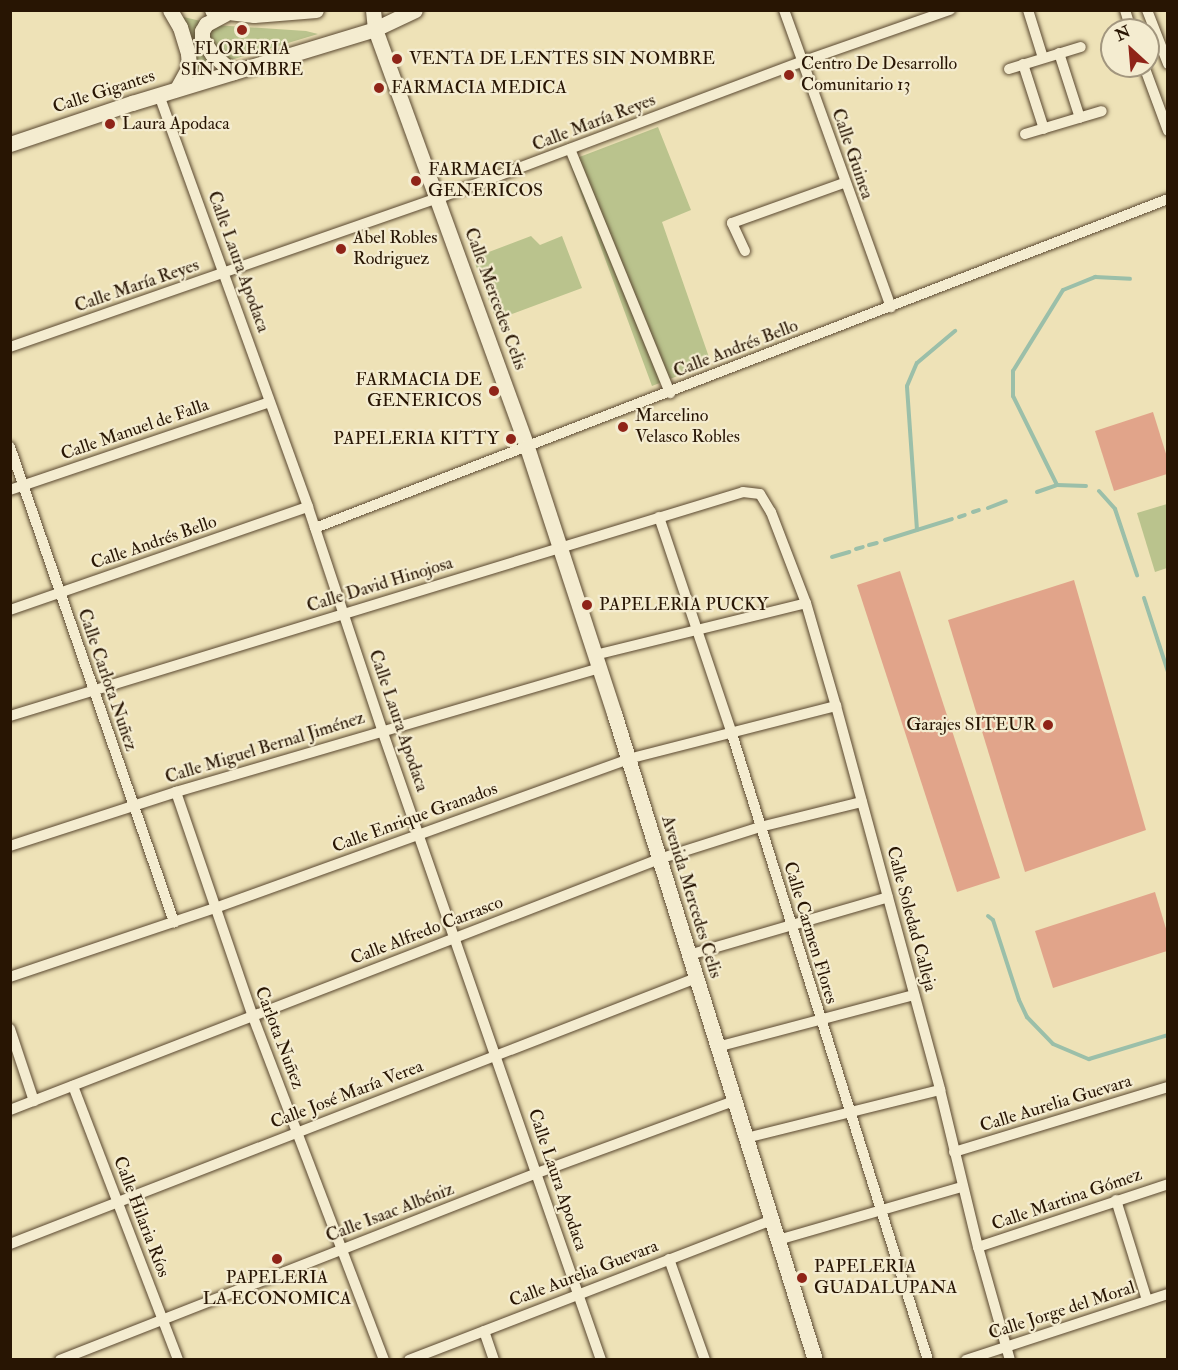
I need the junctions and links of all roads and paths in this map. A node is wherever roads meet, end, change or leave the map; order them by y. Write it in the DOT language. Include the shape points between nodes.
graph roads {
  1 [pos="170,10"];
  2 [pos="316,10"];
  3 [pos="373,10"];
  4 [pos="415,10"];
  5 [pos="784,10"];
  6 [pos="950,10"];
  7 [pos="1028,10"];
  8 [pos="1147,10"];
  9 [pos="218,12"];
  10 [pos="375,29"];
  11 [pos="1081,47"];
  12 [pos="1059,54"];
  13 [pos="1043,58"];
  14 [pos="804,61"];
  15 [pos="1023,64"];
  16 [pos="1167,64"];
  17 [pos="1009,69"];
  18 [pos="233,72"];
  19 [pos="1148,78"];
  20 [pos="177,89"];
  21 [pos="159,95"];
  22 [pos="1102,111"];
  23 [pos="1080,118"];
  24 [pos="1044,129"];
  25 [pos="1167,131"];
  26 [pos="1025,134"];
  27 [pos="10,144"];
  28 [pos="570,149"];
  29 [pos="844,183"];
  30 [pos="439,198"];
  31 [pos="1167,199"];
  32 [pos="745,251"];
  33 [pos="225,273"];
  34 [pos="891,307"];
  35 [pos="10,347"];
  36 [pos="670,393"];
  37 [pos="270,402"];
  38 [pos="10,447"];
  39 [pos="527,447"];
  40 [pos="23,486"];
  41 [pos="10,490"];
  42 [pos="760,494"];
  43 [pos="309,507"];
  44 [pos="659,517"];
  45 [pos="315,528"];
  46 [pos="560,548"];
  47 [pos="60,592"];
  48 [pos="806,603"];
  49 [pos="10,610"];
  50 [pos="344,614"];
  51 [pos="697,630"];
  52 [pos="597,661"];
  53 [pos="93,690"];
  54 [pos="836,706"];
  55 [pos="10,716"];
  56 [pos="382,730"];
  57 [pos="731,731"];
  58 [pos="628,759"];
  59 [pos="176,792"];
  60 [pos="862,802"];
  61 [pos="132,806"];
  62 [pos="760,827"];
  63 [pos="419,834"];
  64 [pos="10,846"];
  65 [pos="659,859"];
  66 [pos="888,897"];
  67 [pos="215,908"];
  68 [pos="174,922"];
  69 [pos="790,925"];
  70 [pos="455,938"];
  71 [pos="689,955"];
  72 [pos="10,977"];
  73 [pos="696,978"];
  74 [pos="914,995"];
  75 [pos="253,1017"];
  76 [pos="820,1020"];
  77 [pos="10,1029"];
  78 [pos="717,1047"];
  79 [pos="497,1054"];
  80 [pos="73,1086"];
  81 [pos="1167,1087"];
  82 [pos="940,1090"];
  83 [pos="34,1101"];
  84 [pos="734,1101"];
  85 [pos="10,1110"];
  86 [pos="849,1112"];
  87 [pos="297,1132"];
  88 [pos="746,1138"];
  89 [pos="954,1152"];
  90 [pos="537,1173"];
  91 [pos="1167,1184"];
  92 [pos="962,1187"];
  93 [pos="1116,1200"];
  94 [pos="118,1203"];
  95 [pos="880,1211"];
  96 [pos="771,1220"];
  97 [pos="778,1240"];
  98 [pos="10,1244"];
  99 [pos="978,1247"];
  100 [pos="342,1249"];
  101 [pos="669,1259"];
  102 [pos="578,1294"];
  103 [pos="1167,1294"];
  104 [pos="1147,1300"];
  105 [pos="162,1319"];
  106 [pos="484,1330"];
  107 [pos="1006,1345"];
  108 [pos="60,1359"];
  109 [pos="178,1359"];
  110 [pos="384,1359"];
  111 [pos="409,1359"];
  112 [pos="494,1359"];
  113 [pos="601,1359"];
  114 [pos="705,1359"];
  115 [pos="815,1359"];
  116 [pos="928,1359"];
  117 [pos="966,1359"];
  118 [pos="1010,1359"];
  1 -- 20 [label="main road" via="188,53 189,67"];
  2 -- 9 [label="main road" via="284,14"];
  3 -- 10 [label="main road, Calle Mercedes Celis"];
  4 -- 10 [label="main road, Calle Gigantes"];
  5 -- 14 [label="street, Calle Guinea"];
  6 -- 14 [label="street, Calle María Reyes"];
  7 -- 13 [label="street"];
  8 -- 16 [label="street"];
  9 -- 18 [label="main road" via="206,24 202,39"];
  10 -- 18 [label="main road, Calle Gigantes"];
  10 -- 30 [label="main road, Calle Mercedes Celis"];
  11 -- 12 [label="street"];
  12 -- 13 [label="street"];
  12 -- 23 [label="street"];
  13 -- 15 [label="street"];
  14 -- 28 [label="street, Calle María Reyes"];
  14 -- 29 [label="street, Calle Guinea"];
  15 -- 17 [label="street"];
  15 -- 24 [label="street"];
  18 -- 20 [label="main road, Calle Gigantes"];
  19 -- 25 [label="street"];
  20 -- 21 [label="main road, Calle Gigantes"];
  21 -- 27 [label="main road, Calle Gigantes"];
  21 -- 33 [label="street, Calle Laura Apodaca"];
  22 -- 23 [label="street"];
  23 -- 24 [label="street"];
  24 -- 26 [label="street"];
  28 -- 30 [label="street, Calle María Reyes"];
  28 -- 36 [label="street"];
  29 -- 32 [label="street" via="732,223"];
  29 -- 34 [label="street, Calle Guinea"];
  30 -- 33 [label="street, Calle María Reyes"];
  30 -- 39 [label="main road, Calle Mercedes Celis"];
  31 -- 34 [label="street, Calle Andrés Bello"];
  33 -- 35 [label="street, Calle María Reyes"];
  33 -- 37 [label="street, Calle Laura Apodaca"];
  34 -- 36 [label="street, Calle Andrés Bello"];
  36 -- 39 [label="street, Calle Andrés Bello"];
  37 -- 40 [label="street, Calle Manuel de Falla"];
  37 -- 43 [label="street, Calle Laura Apodaca"];
  38 -- 40 [label="street, Calle Carlota Nuñez"];
  39 -- 45 [label="street, Calle Andrés Bello"];
  39 -- 46 [label="main road, Avenida Mercedes Celis"];
  40 -- 41 [label="street, Calle Manuel de Falla"];
  40 -- 47 [label="street, Calle Carlota Nuñez"];
  42 -- 44 [label="street, Calle David Hinojosa" via="743,492"];
  42 -- 48 [label="street, Calle Soledad Calleja" via="771,512"];
  43 -- 45 [label="street, Calle Laura Apodaca"];
  43 -- 47 [label="street, Calle Andrés Bello"];
  44 -- 46 [label="street, Calle David Hinojosa"];
  44 -- 51 [label="street, Calle Carmen Flores"];
  45 -- 50 [label="street, Calle Laura Apodaca"];
  46 -- 50 [label="street, Calle David Hinojosa"];
  46 -- 52 [label="main road, Avenida Mercedes Celis"];
  47 -- 49 [label="street, Calle Andrés Bello"];
  47 -- 53 [label="street, Calle Carlota Nuñez"];
  48 -- 51 [label="street, Calle Miguel Bernal Jiménez"];
  48 -- 54 [label="street, Calle Soledad Calleja"];
  50 -- 53 [label="street, Calle David Hinojosa"];
  50 -- 56 [label="street, Calle Laura Apodaca"];
  51 -- 52 [label="street, Calle Miguel Bernal Jiménez"];
  51 -- 57 [label="street, Calle Carmen Flores"];
  52 -- 56 [label="street, Calle Miguel Bernal Jiménez"];
  52 -- 58 [label="main road, Avenida Mercedes Celis"];
  53 -- 55 [label="street, Calle David Hinojosa"];
  53 -- 61 [label="street, Calle Carlota Nuñez"];
  54 -- 57 [label="street, Calle Enrique Granados"];
  54 -- 60 [label="street, Calle Soledad Calleja"];
  56 -- 59 [label="street, Calle Miguel Bernal Jiménez"];
  56 -- 63 [label="street, Calle Laura Apodaca"];
  57 -- 58 [label="street, Calle Enrique Granados"];
  57 -- 62 [label="street, Calle Carmen Flores"];
  58 -- 63 [label="street, Calle Enrique Granados"];
  58 -- 65 [label="main road, Avenida Mercedes Celis"];
  59 -- 61 [label="street, Calle Miguel Bernal Jiménez"];
  59 -- 67 [label="street, Carlota Nuñez"];
  60 -- 62 [label="street, Calle Alfredo Carrasco"];
  60 -- 66 [label="street, Calle Soledad Calleja"];
  61 -- 64 [label="street, Calle Miguel Bernal Jiménez"];
  61 -- 68 [label="street, Calle Carlota Nuñez"];
  62 -- 65 [label="street, Calle Alfredo Carrasco"];
  62 -- 69 [label="street, Calle Carmen Flores"];
  63 -- 67 [label="street, Calle Enrique Granados"];
  63 -- 70 [label="street, Calle Laura Apodaca"];
  65 -- 70 [label="street, Calle Alfredo Carrasco"];
  65 -- 71 [label="main road, Avenida Mercedes Celis"];
  66 -- 69 [label="street"];
  66 -- 74 [label="street, Calle Soledad Calleja"];
  67 -- 68 [label="street, Calle Enrique Granados"];
  67 -- 75 [label="street, Carlota Nuñez"];
  68 -- 72 [label="street, Calle Enrique Granados"];
  69 -- 71 [label="street"];
  69 -- 76 [label="street, Calle Carmen Flores"];
  70 -- 75 [label="street, Calle Alfredo Carrasco"];
  70 -- 79 [label="street, Calle Laura Apodaca"];
  71 -- 73 [label="main road, Avenida Mercedes Celis"];
  73 -- 78 [label="main road, Avenida Mercedes Celis"];
  73 -- 79 [label="street, Calle José María Verea"];
  74 -- 76 [label="street"];
  74 -- 82 [label="street, Calle Soledad Calleja"];
  75 -- 80 [label="street, Calle Alfredo Carrasco"];
  75 -- 87 [label="street, Carlota Nuñez"];
  76 -- 78 [label="street"];
  76 -- 86 [label="street, Calle Carmen Flores"];
  77 -- 83 [label="street"];
  78 -- 84 [label="main road, Avenida Mercedes Celis"];
  79 -- 87 [label="street, Calle José María Verea"];
  79 -- 90 [label="street, Calle Laura Apodaca"];
  80 -- 83 [label="street, Calle Alfredo Carrasco"];
  80 -- 94 [label="street, Calle Hilaria Ríos"];
  81 -- 89 [label="street, Calle Aurelia Guevara"];
  82 -- 86 [label="street"];
  82 -- 89 [label="street, Calle Soledad Calleja"];
  83 -- 85 [label="street, Calle Alfredo Carrasco"];
  84 -- 88 [label="main road, Avenida Mercedes Celis"];
  84 -- 90 [label="street, Calle Isaac Albéniz"];
  86 -- 88 [label="street"];
  86 -- 95 [label="street, Calle Carmen Flores"];
  87 -- 94 [label="street, Calle José María Verea"];
  87 -- 100 [label="street, Carlota Nuñez"];
  88 -- 96 [label="main road, Avenida Mercedes Celis"];
  89 -- 92 [label="street, Calle Soledad Calleja"];
  90 -- 100 [label="street, Calle Isaac Albéniz"];
  90 -- 102 [label="street, Calle Laura Apodaca"];
  91 -- 93 [label="street, Calle Martina Gómez"];
  92 -- 95 [label="street"];
  92 -- 99 [label="street, Calle Soledad Calleja"];
  93 -- 99 [label="street, Calle Martina Gómez"];
  93 -- 104 [label="street"];
  94 -- 98 [label="street, Calle José María Verea"];
  94 -- 105 [label="street, Calle Hilaria Ríos"];
  95 -- 97 [label="street"];
  95 -- 116 [label="street, Calle Carmen Flores"];
  96 -- 97 [label="main road, Avenida Mercedes Celis"];
  96 -- 101 [label="street, Calle Aurelia Guevara"];
  97 -- 115 [label="main road, Avenida Mercedes Celis"];
  99 -- 107 [label="street, Calle Soledad Calleja"];
  100 -- 105 [label="street, Calle Isaac Albéniz"];
  100 -- 110 [label="street, Carlota Nuñez"];
  101 -- 102 [label="street, Calle Aurelia Guevara"];
  101 -- 114 [label="street"];
  102 -- 106 [label="street, Calle Aurelia Guevara"];
  102 -- 113 [label="street, Calle Laura Apodaca"];
  103 -- 104 [label="street, Calle Jorge del Moral"];
  104 -- 107 [label="street, Calle Jorge del Moral"];
  105 -- 108 [label="street, Calle Isaac Albéniz"];
  105 -- 109 [label="street, Calle Hilaria Ríos"];
  106 -- 111 [label="street, Calle Aurelia Guevara"];
  106 -- 112 [label="street"];
  107 -- 117 [label="street, Calle Jorge del Moral"];
  107 -- 118 [label="street, Calle Soledad Calleja"];
}
